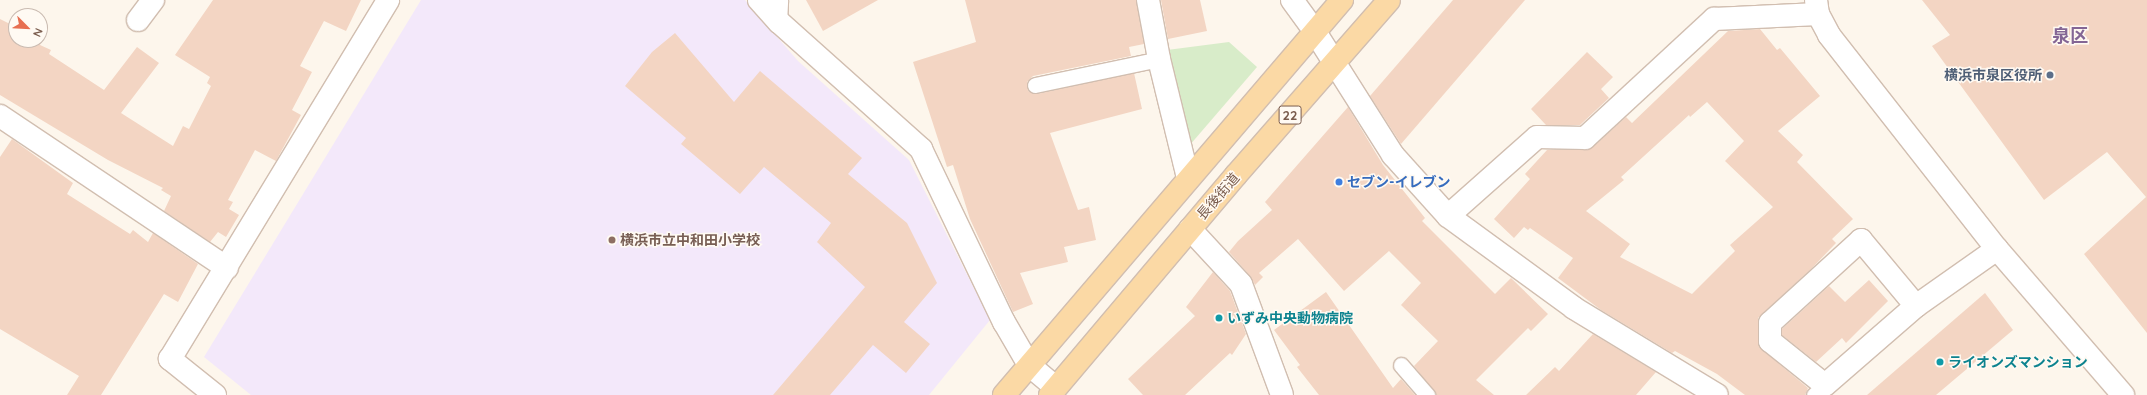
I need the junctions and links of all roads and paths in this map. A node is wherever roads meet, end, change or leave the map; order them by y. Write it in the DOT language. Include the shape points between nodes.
graph roads {
  1 [pos="153,0"];
  2 [pos="388,0"];
  3 [pos="759,0"];
  4 [pos="780,0"];
  5 [pos="1148,0"];
  6 [pos="1292,0"];
  7 [pos="1342,0"];
  8 [pos="1389,0"];
  9 [pos="1817,7"];
  10 [pos="138,20"];
  11 [pos="779,22"];
  12 [pos="1315,32"];
  13 [pos="1158,59"];
  14 [pos="1334,65"];
  15 [pos="1035,85"];
  16 [pos="0,116"];
  17 [pos="1188,178"];
  18 [pos="1448,216"];
  19 [pos="1190,229"];
  20 [pos="1997,249"];
  21 [pos="226,268"];
  22 [pos="1916,306"];
  23 [pos="1029,365"];
  24 [pos="1401,365"];
  25 [pos="1819,390"];
  26 [pos="1053,392"];
  27 [pos="215,395"];
  28 [pos="1004,395"];
  29 [pos="1282,395"];
  30 [pos="1427,395"];
  31 [pos="1716,395"];
  32 [pos="2123,395"];
  1 -- 10 [label="street"];
  2 -- 21 [label="street"];
  3 -- 11 [label="street"];
  4 -- 11 [label="lane"];
  5 -- 13 [label="street"];
  6 -- 12 [label="street"];
  7 -- 12 [label="main road, 22"];
  8 -- 14 [label="main road, 長後街道 / 22"];
  9 -- 18 [label="street" via="1714,19 1585,138 1537,137"];
  9 -- 20 [label="street" via="1829,35"];
  11 -- 23 [label="street" via="921,149 1004,322"];
  12 -- 14 [label="street"];
  12 -- 17 [label="main road, 22"];
  13 -- 15 [label="lane"];
  13 -- 17 [label="street"];
  14 -- 18 [label="street" via="1392,155"];
  14 -- 19 [label="main road, 長後街道 / 22"];
  16 -- 21 [label="street"];
  17 -- 23 [label="main road, 22"];
  18 -- 31 [label="street" via="1574,308"];
  19 -- 26 [label="main road, 長後街道 / 22"];
  19 -- 29 [label="street" via="1241,284"];
  20 -- 22 [label="street"];
  20 -- 32 [label="street"];
  21 -- 27 [label="street" via="170,359"];
  22 -- 25 [label="street"];
  22 -- 25 [label="street" via="1861,240 1770,323 1770,340"];
  23 -- 26 [label="street"];
  23 -- 28 [label="main road, 22"];
  24 -- 30 [label="lane"];
}
